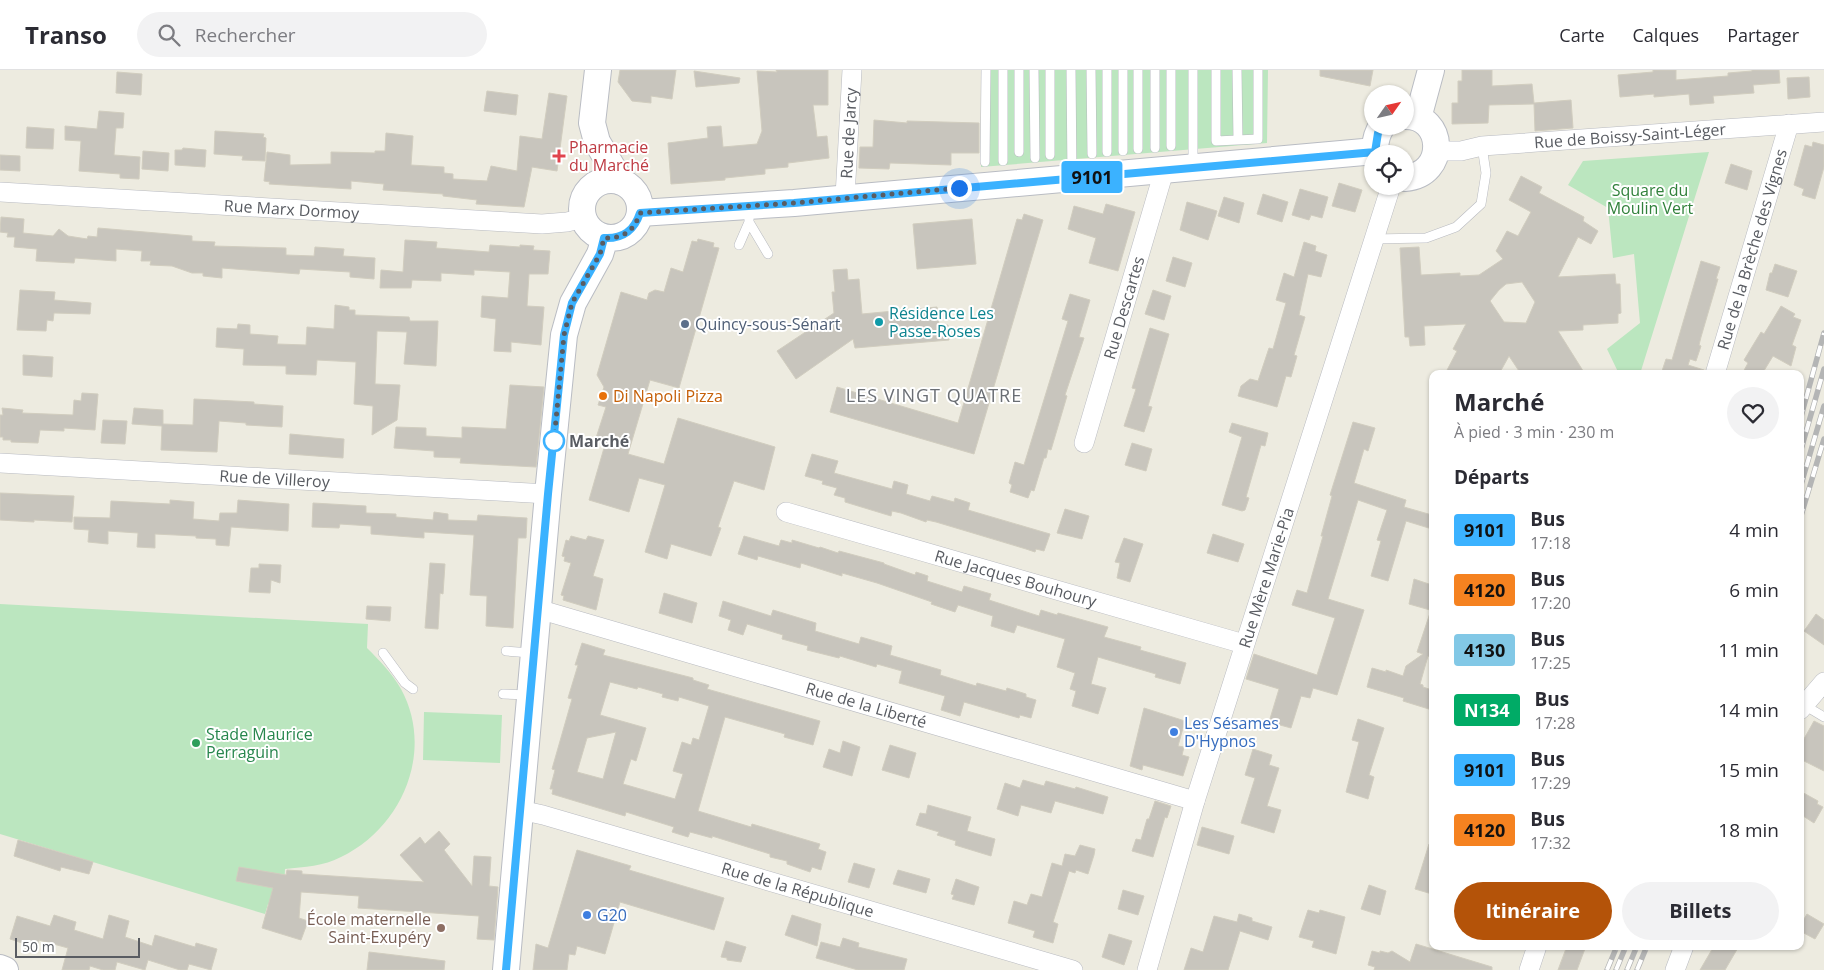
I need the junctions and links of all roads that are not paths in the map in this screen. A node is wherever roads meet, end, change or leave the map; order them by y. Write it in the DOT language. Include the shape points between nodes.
graph roads {
  1 [pos="598,70"];
  2 [pos="852,70"];
  3 [pos="986,70"];
  4 [pos="1003,70"];
  5 [pos="1019,70"];
  6 [pos="1034,70"];
  7 [pos="1050,70"];
  8 [pos="1071,70"];
  9 [pos="1092,70"];
  10 [pos="1107,70"];
  11 [pos="1123,70"];
  12 [pos="1138,70"];
  13 [pos="1155,70"];
  14 [pos="1171,70"];
  15 [pos="1194,70"];
  16 [pos="1216,70"];
  17 [pos="1237,70"];
  18 [pos="1258,70"];
  19 [pos="1431,70"];
  20 [pos="1414,110"];
  21 [pos="1414,118"];
  22 [pos="1824,122"];
  23 [pos="1789,124"];
  24 [pos="1238,140"];
  25 [pos="597,142"];
  26 [pos="1171,146"];
  27 [pos="1482,146"];
  28 [pos="1138,149"];
  29 [pos="1123,151"];
  30 [pos="1437,151"];
  31 [pos="1019,152"];
  32 [pos="1107,152"];
  33 [pos="1092,154"];
  34 [pos="1364,154"];
  35 [pos="1050,156"];
  36 [pos="1035,158"];
  37 [pos="1160,159"];
  38 [pos="1003,161"];
  39 [pos="985,162"];
  40 [pos="1193,168"];
  41 [pos="1414,177"];
  42 [pos="1072,179"];
  43 [pos="621,182"];
  44 [pos="594,186"];
  45 [pos="0,192"];
  46 [pos="1387,195"];
  47 [pos="845,197"];
  48 [pos="640,213"];
  49 [pos="749,214"];
  50 [pos="584,218"];
  51 [pos="604,238"];
  52 [pos="1373,238"];
  53 [pos="739,245"];
  54 [pos="768,254"];
  55 [pos="1716,370"];
  56 [pos="1084,444"];
  57 [pos="0,463"];
  58 [pos="548,494"];
  59 [pos="786,512"];
  60 [pos="538,609"];
  61 [pos="1244,644"];
  62 [pos="506,651"];
  63 [pos="383,653"];
  64 [pos="534,653"];
  65 [pos="1824,682"];
  66 [pos="413,688"];
  67 [pos="504,694"];
  68 [pos="531,695"];
  69 [pos="1804,705"];
  70 [pos="1804,708"];
  71 [pos="1824,717"];
  72 [pos="1195,801"];
  73 [pos="520,810"];
  74 [pos="1536,950"];
  75 [pos="1682,950"];
  76 [pos="0,968"];
  77 [pos="5,970"];
  78 [pos="506,970"];
  79 [pos="1073,970"];
  80 [pos="1147,970"];
  81 [pos="1529,970"];
  82 [pos="1675,970"];
  1 -- 25 [label="main road" via="592,123"];
  2 -- 47 [label="street, Rue de Jarcy"];
  3 -- 39 [label="lane"];
  4 -- 38 [label="lane"];
  5 -- 31 [label="lane"];
  6 -- 36 [label="lane"];
  7 -- 35 [label="lane"];
  8 -- 42 [label="lane"];
  9 -- 33 [label="lane"];
  10 -- 32 [label="lane"];
  11 -- 29 [label="lane"];
  12 -- 28 [label="lane"];
  13 -- 37 [label="lane"];
  14 -- 26 [label="lane"];
  15 -- 40 [label="lane"];
  16 -- 24 [label="lane" via="1216,142"];
  17 -- 24 [label="lane"];
  18 -- 24 [label="lane" via="1258,139"];
  19 -- 20 [label="main road"];
  21 -- 30 [label="main road" via="1432,131"];
  22 -- 23 [label="street, Rue de Boissy-Saint-Léger"];
  23 -- 27 [label="street, Rue de Boissy-Saint-Léger"];
  23 -- 55 [label="street, Rue de la Brèche des Vignes"];
  25 -- 43 [label="main road"];
  25 -- 44 [label="main road"];
  27 -- 30 [label="street, Rue de Boissy-Saint-Léger" via="1461,151"];
  27 -- 52 [label="lane" via="1486,173 1481,204 1456,226 1426,238"];
  30 -- 41 [label="main road" via="1429,168"];
  34 -- 40 [label="main road"];
  37 -- 40 [label="main road"];
  37 -- 42 [label="main road"];
  37 -- 56 [label="street, Rue Descartes"];
  42 -- 47 [label="main road"];
  43 -- 44 [label="main road" via="611,180"];
  43 -- 48 [label="main road" via="636,194"];
  44 -- 50 [label="main road" via="584,200"];
  45 -- 50 [label="street, Rue Marx Dormoy" via="542,224"];
  46 -- 52 [label="street, Rue Mère Marie-Pia"];
  47 -- 49 [label="main road"];
  48 -- 49 [label="main road"];
  48 -- 51 [label="main road" via="632,230 624,236"];
  49 -- 53 [label="lane"];
  49 -- 54 [label="lane"];
  50 -- 51 [label="main road" via="588,227"];
  51 -- 58 [label="main road" via="600,254 572,303 564,335"];
  52 -- 61 [label="street, Rue Mère Marie-Pia"];
  57 -- 58 [label="street, Rue de Villeroy"];
  58 -- 60 [label="main road"];
  59 -- 61 [label="street, Rue Jacques Bouhoury"];
  60 -- 64 [label="main road"];
  60 -- 72 [label="street, Rue de la Liberté"];
  61 -- 72 [label="street, Rue Mère Marie-Pia"];
  62 -- 64 [label="lane"];
  63 -- 66 [label="lane" via="405,683"];
  64 -- 68 [label="main road"];
  65 -- 69 [label="street"];
  67 -- 68 [label="lane"];
  68 -- 73 [label="main road"];
  70 -- 71 [label="lane"];
  72 -- 80 [label="street, Rue Mère Marie-Pia"];
  73 -- 78 [label="main road"];
  73 -- 79 [label="street, Rue de la République"];
  74 -- 81 [label="street"];
  75 -- 82 [label="street"];
  76 -- 77 [label="main road"];
}
